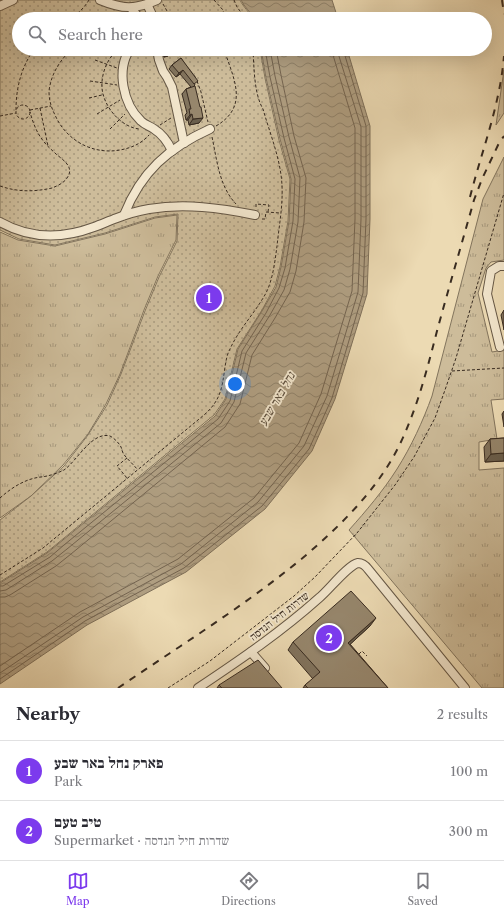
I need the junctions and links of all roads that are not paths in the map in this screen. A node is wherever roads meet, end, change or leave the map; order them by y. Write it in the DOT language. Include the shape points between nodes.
graph roads {
  1 [pos="5,0"];
  2 [pos="13,0"];
  3 [pos="100,0"];
  4 [pos="159,1"];
  5 [pos="147,4"];
  6 [pos="0,6"];
  7 [pos="131,8"];
  8 [pos="134,12"];
  9 [pos="151,12"];
  10 [pos="127,56"];
  11 [pos="159,56"];
  12 [pos="210,129"];
  13 [pos="184,142"];
  14 [pos="172,151"];
  15 [pos="124,215"];
  16 [pos="255,215"];
  17 [pos="0,222"];
  18 [pos="504,266"];
  19 [pos="500,347"];
  20 [pos="251,652"];
  21 [pos="271,676"];
  22 [pos="198,688"];
  23 [pos="464,688"];
  1 -- 6 [label="street"];
  2 -- 6 [label="street"];
  3 -- 7 [label="street" via="115,6"];
  4 -- 5 [label="street"];
  5 -- 7 [label="street"];
  5 -- 9 [label="street"];
  7 -- 8 [label="street"];
  10 -- 14 [label="street" via="122,70 123,85 131,108 142,122 164,138"];
  11 -- 13 [label="street" via="172,87"];
  12 -- 13 [label="street"];
  13 -- 14 [label="street"];
  14 -- 15 [label="street" via="146,175 132,196"];
  15 -- 16 [label="street" via="155,208 190,206"];
  15 -- 17 [label="street" via="71,234 50,236 30,234"];
  18 -- 19 [label="street" via="491,271 487,294"];
  20 -- 21 [label="street"];
  20 -- 22 [label="street, שדרות חיל הנדסה"];
  20 -- 23 [label="street, שדרות חיל הנדסה" via="304,611 357,563 368,569"];
}
